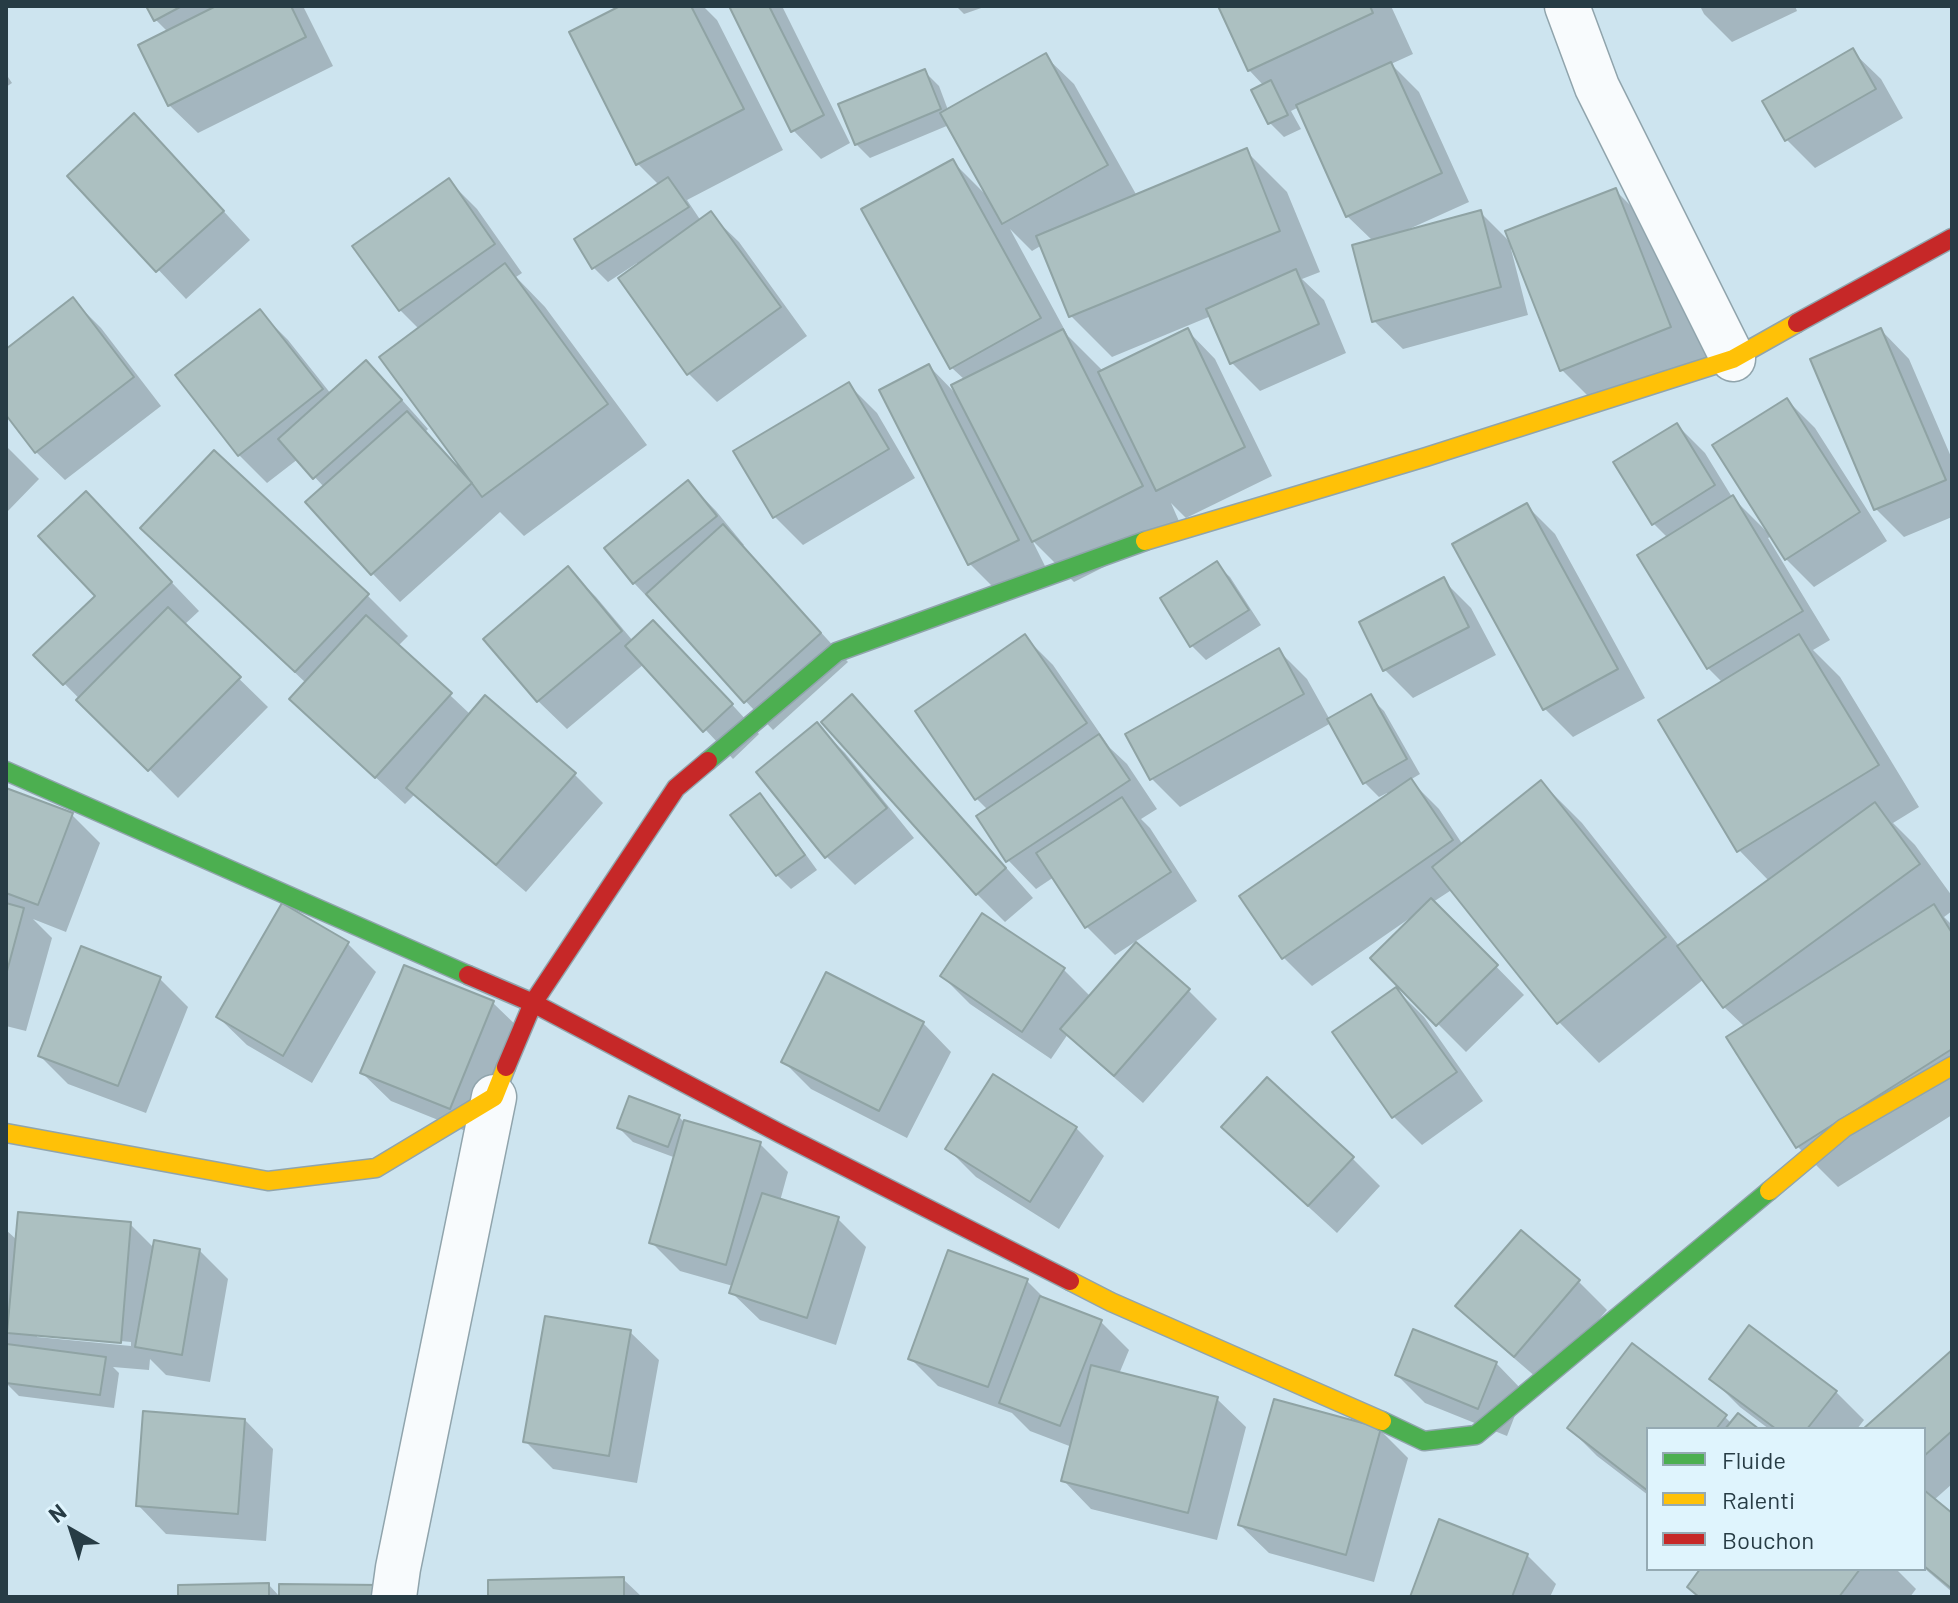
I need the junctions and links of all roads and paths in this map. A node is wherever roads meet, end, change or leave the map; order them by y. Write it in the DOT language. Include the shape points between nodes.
graph roads {
  1 [pos="1567,6"];
  2 [pos="1952,238"];
  3 [pos="1733,359"];
  4 [pos="6,771"];
  5 [pos="533,1003"];
  6 [pos="1952,1066"];
  7 [pos="494,1097"];
  8 [pos="6,1133"];
  9 [pos="394,1597"];
  1 -- 3 [label="street" via="1597,87"];
  2 -- 3 [label="street"];
  3 -- 5 [label="street" via="1150,539 837,652 676,788"];
  4 -- 5 [label="street"];
  5 -- 6 [label="street" via="1111,1302 1424,1441 1476,1435 1844,1128"];
  5 -- 7 [label="street"];
  7 -- 8 [label="street" via="376,1168 268,1181"];
  7 -- 9 [label="street"];
}
